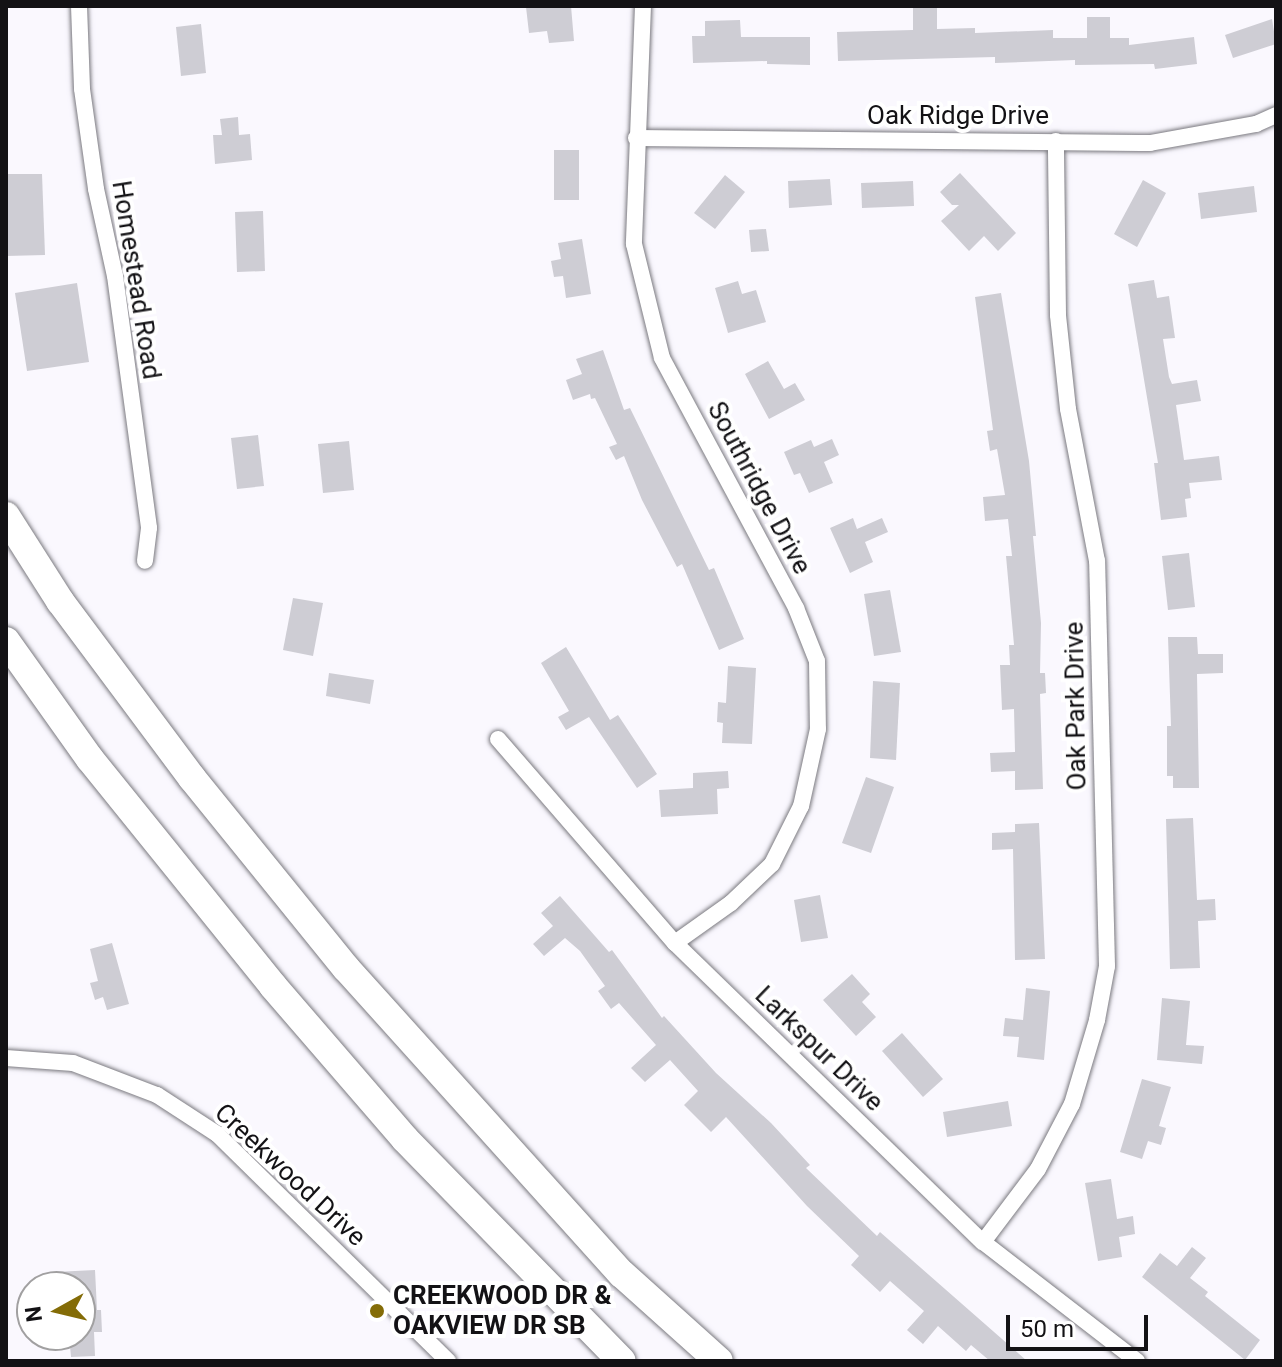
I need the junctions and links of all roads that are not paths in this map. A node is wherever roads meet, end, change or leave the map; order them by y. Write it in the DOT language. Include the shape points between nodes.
graph roads {
  1 [pos="79,6"];
  2 [pos="643,6"];
  3 [pos="1276,115"];
  4 [pos="636,138"];
  5 [pos="1056,141"];
  6 [pos="6,496"];
  7 [pos="6,516"];
  8 [pos="145,561"];
  9 [pos="60,601"];
  10 [pos="6,641"];
  11 [pos="498,739"];
  12 [pos="675,943"];
  13 [pos="6,1058"];
  14 [pos="983,1242"];
  15 [pos="448,1361"];
  16 [pos="622,1361"];
  17 [pos="719,1361"];
  18 [pos="1137,1361"];
  1 -- 8 [label="street, Homestead Road" via="82,89 115,276 149,528"];
  2 -- 4 [label="street, Southridge Drive"];
  3 -- 5 [label="street, Oak Ridge Drive" via="1256,124 1150,143"];
  4 -- 5 [label="street, Oak Ridge Drive"];
  4 -- 12 [label="street, Southridge Drive" via="634,244 662,358 796,608 817,661 818,729 801,806 772,864 731,903"];
  5 -- 14 [label="street, Oak Park Drive" via="1058,315 1068,409 1097,561 1107,966 1072,1104 1038,1169"];
  6 -- 9 [label="highway"];
  7 -- 9 [label="highway"];
  9 -- 17 [label="highway" via="192,778 346,968 622,1274"];
  10 -- 16 [label="highway" via="90,759 273,986 405,1139"];
  11 -- 12 [label="street, Larkspur Drive"];
  12 -- 14 [label="street, Larkspur Drive"];
  13 -- 15 [label="street, Creekwood Drive" via="73,1063 157,1095 217,1134"];
  14 -- 18 [label="street, Larkspur Drive"];
}
